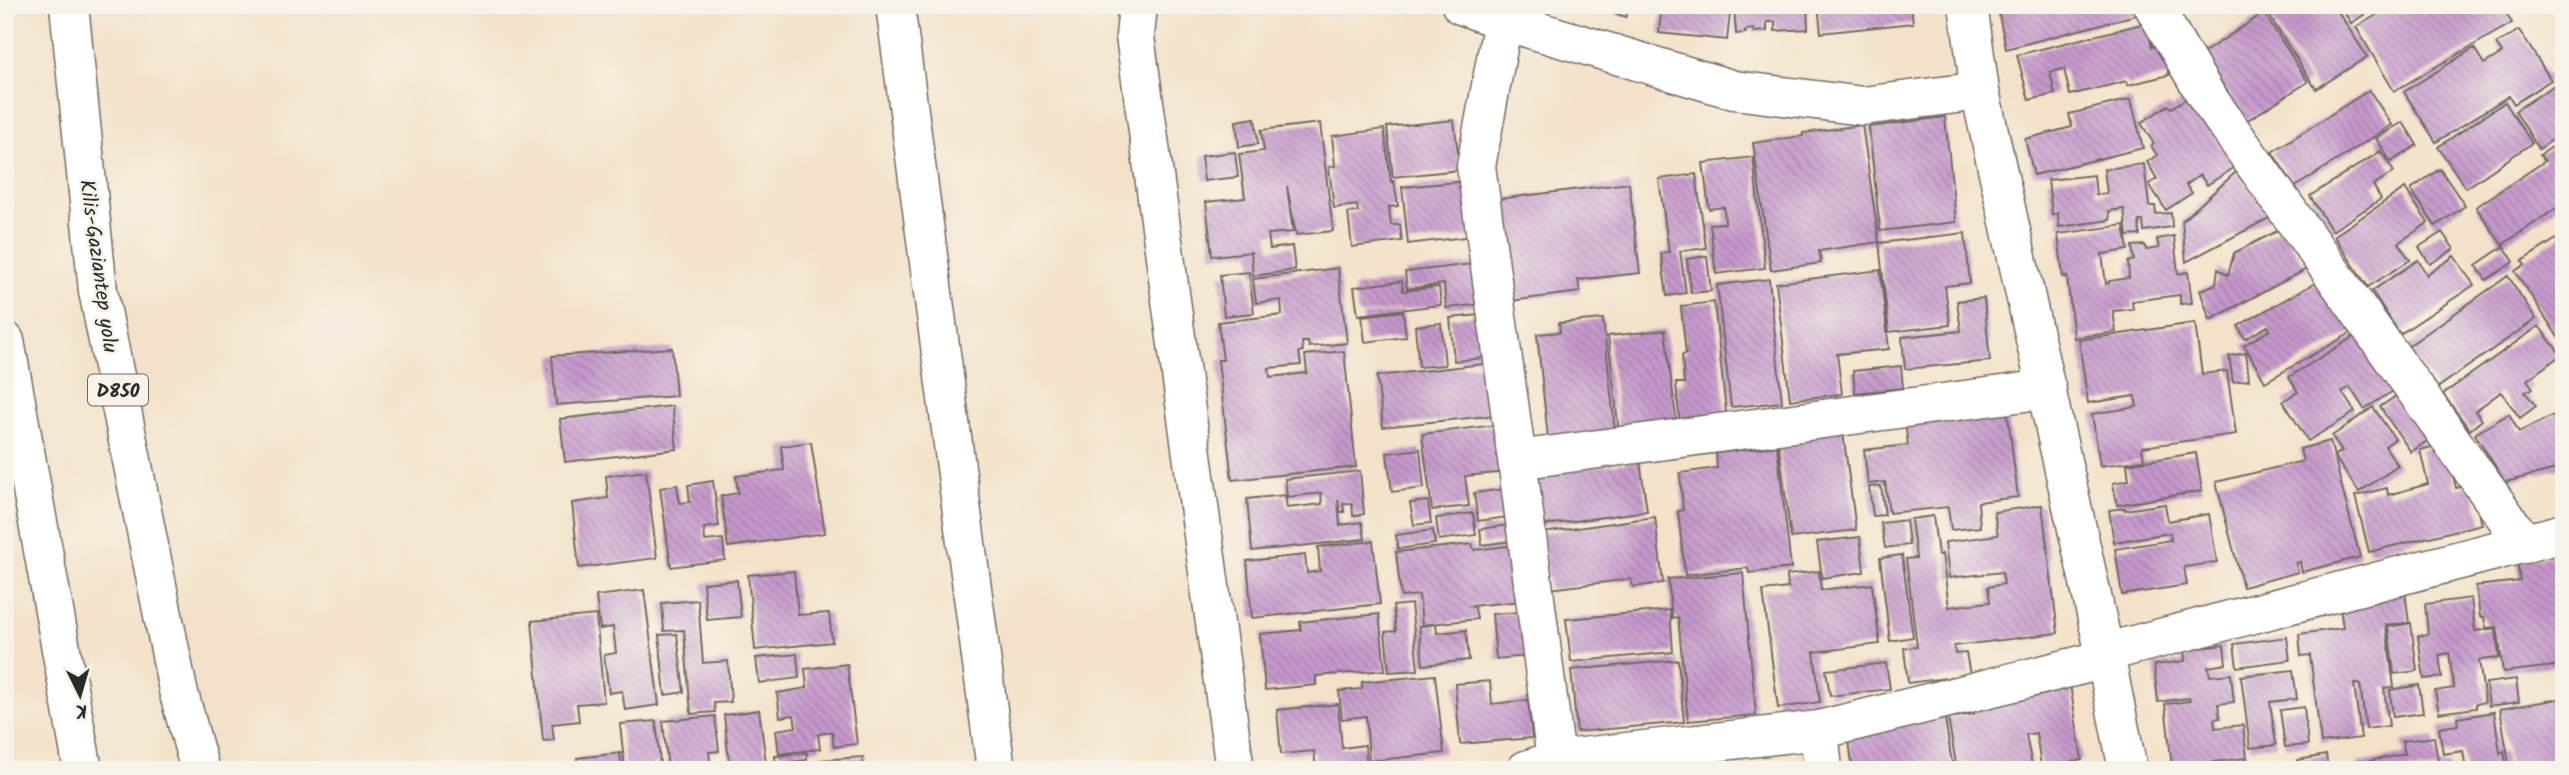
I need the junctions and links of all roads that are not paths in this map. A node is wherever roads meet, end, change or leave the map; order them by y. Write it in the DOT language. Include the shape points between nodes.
graph roads {
  1 [pos="69,5"];
  2 [pos="895,5"];
  3 [pos="1138,5"];
  4 [pos="1461,5"];
  5 [pos="1968,5"];
  6 [pos="2153,5"];
  7 [pos="1505,13"];
  8 [pos="1980,91"];
  9 [pos="5,341"];
  10 [pos="2047,389"];
  11 [pos="1517,460"];
  12 [pos="2564,533"];
  13 [pos="2525,544"];
  14 [pos="2105,656"];
  15 [pos="1819,730"];
  16 [pos="1541,765"];
  17 [pos="83,770"];
  18 [pos="200,770"];
  19 [pos="996,770"];
  20 [pos="1235,770"];
  21 [pos="1823,770"];
  22 [pos="2127,770"];
  1 -- 18 [label="main road, Kilis-Gaziantep yolu / D850" via="99,291 178,690"];
  2 -- 19 [label="main road"];
  3 -- 20 [label="main road" via="1135,36"];
  4 -- 7 [label="main road"];
  5 -- 8 [label="main road"];
  6 -- 13 [label="main road" via="2207,97"];
  7 -- 8 [label="main road" via="1734,90 1863,106"];
  7 -- 11 [label="main road" via="1476,166"];
  8 -- 10 [label="main road"];
  9 -- 17 [label="main road"];
  10 -- 11 [label="main road"];
  10 -- 14 [label="main road"];
  11 -- 16 [label="main road"];
  12 -- 13 [label="main road"];
  13 -- 14 [label="main road"];
  14 -- 15 [label="main road"];
  14 -- 22 [label="main road"];
  15 -- 16 [label="main road"];
  15 -- 21 [label="main road"];
}
